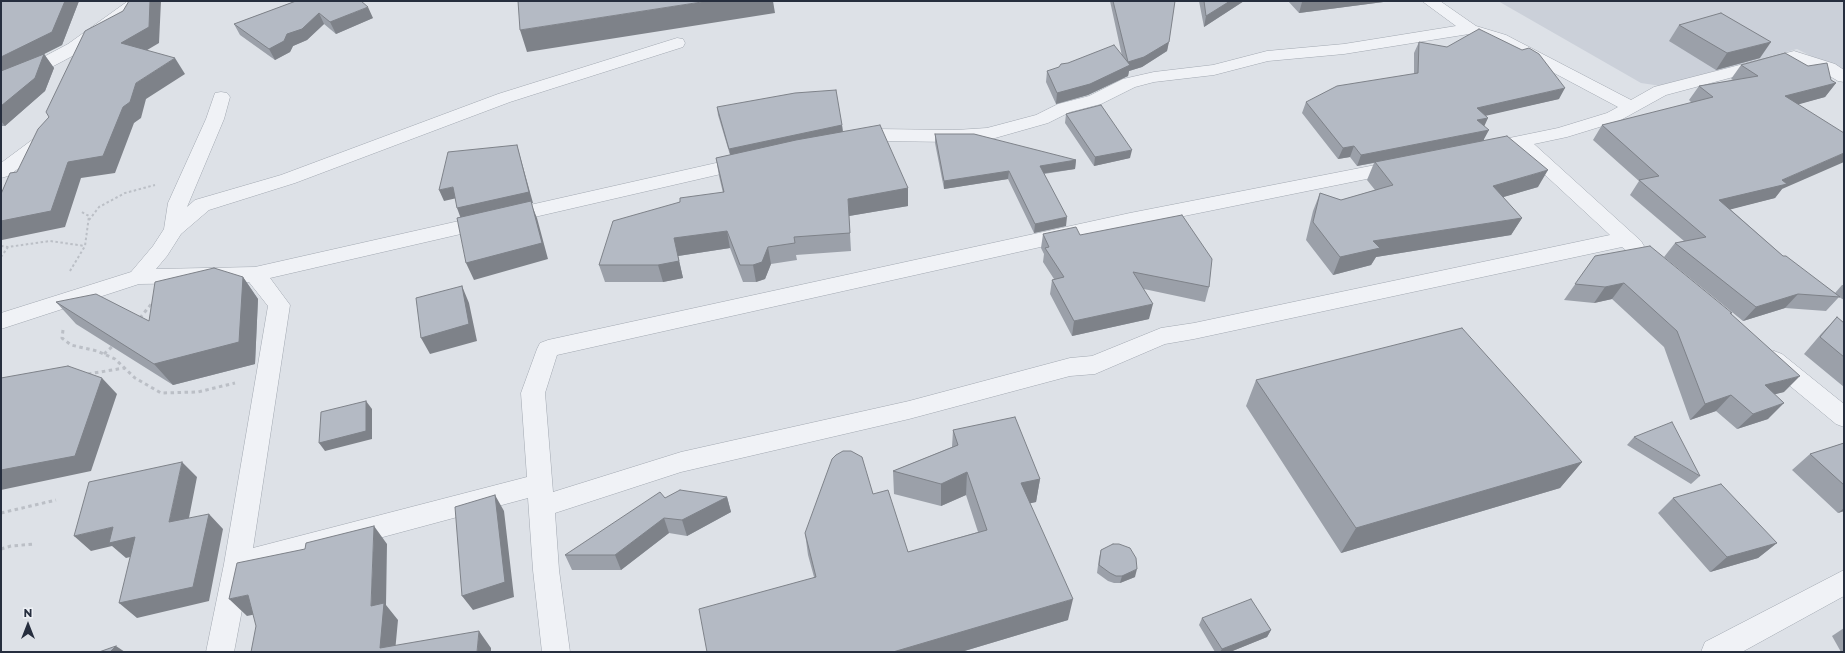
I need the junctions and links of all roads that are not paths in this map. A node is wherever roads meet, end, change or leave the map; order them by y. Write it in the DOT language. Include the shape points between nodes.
graph roads {
  1 [pos="138,1"];
  2 [pos="1430,1"];
  3 [pos="1470,29"];
  4 [pos="677,43"];
  5 [pos="1844,77"];
  6 [pos="1,82"];
  7 [pos="221,97"];
  8 [pos="1632,107"];
  9 [pos="51,132"];
  10 [pos="1520,142"];
  11 [pos="836,143"];
  12 [pos="1465,153"];
  13 [pos="767,157"];
  14 [pos="1418,162"];
  15 [pos="1,172"];
  16 [pos="174,228"];
  17 [pos="1626,239"];
  18 [pos="1650,259"];
  19 [pos="255,274"];
  20 [pos="138,277"];
  21 [pos="1,321"];
  22 [pos="1759,348"];
  23 [pos="1844,417"];
  24 [pos="541,495"];
  25 [pos="238,564"];
  26 [pos="1844,582"];
  27 [pos="220,652"];
  28 [pos="556,652"];
  29 [pos="1715,652"];
  1 -- 6 [label="street" via="74,48"];
  2 -- 3 [label="street"];
  3 -- 8 [label="street" via="1500,38"];
  3 -- 11 [label="street" via="1344,48 1267,56 1214,70 1154,77 1129,83 1095,100 1064,108 1042,119 988,134 874,136"];
  4 -- 16 [label="street" via="504,98 288,179 202,205"];
  5 -- 8 [label="street" via="1829,68 1794,56 1660,92"];
  7 -- 16 [label="street" via="215,119 178,203"];
  8 -- 10 [label="street" via="1613,117"];
  9 -- 15 [label="street"];
  10 -- 12 [label="street"];
  10 -- 17 [label="street"];
  13 -- 19 [label="street"];
  14 -- 24 [label="street" via="1130,220 548,349 533,393"];
  16 -- 20 [label="street"];
  17 -- 18 [label="street"];
  17 -- 24 [label="street" via="1201,330 1161,336 1095,365 1070,367 909,410"];
  19 -- 20 [label="street"];
  19 -- 25 [label="street" via="278,305"];
  20 -- 21 [label="street"];
  22 -- 23 [label="street"];
  24 -- 25 [label="street"];
  24 -- 28 [label="street" via="546,570"];
  25 -- 27 [label="street"];
  26 -- 29 [label="street"];
}
